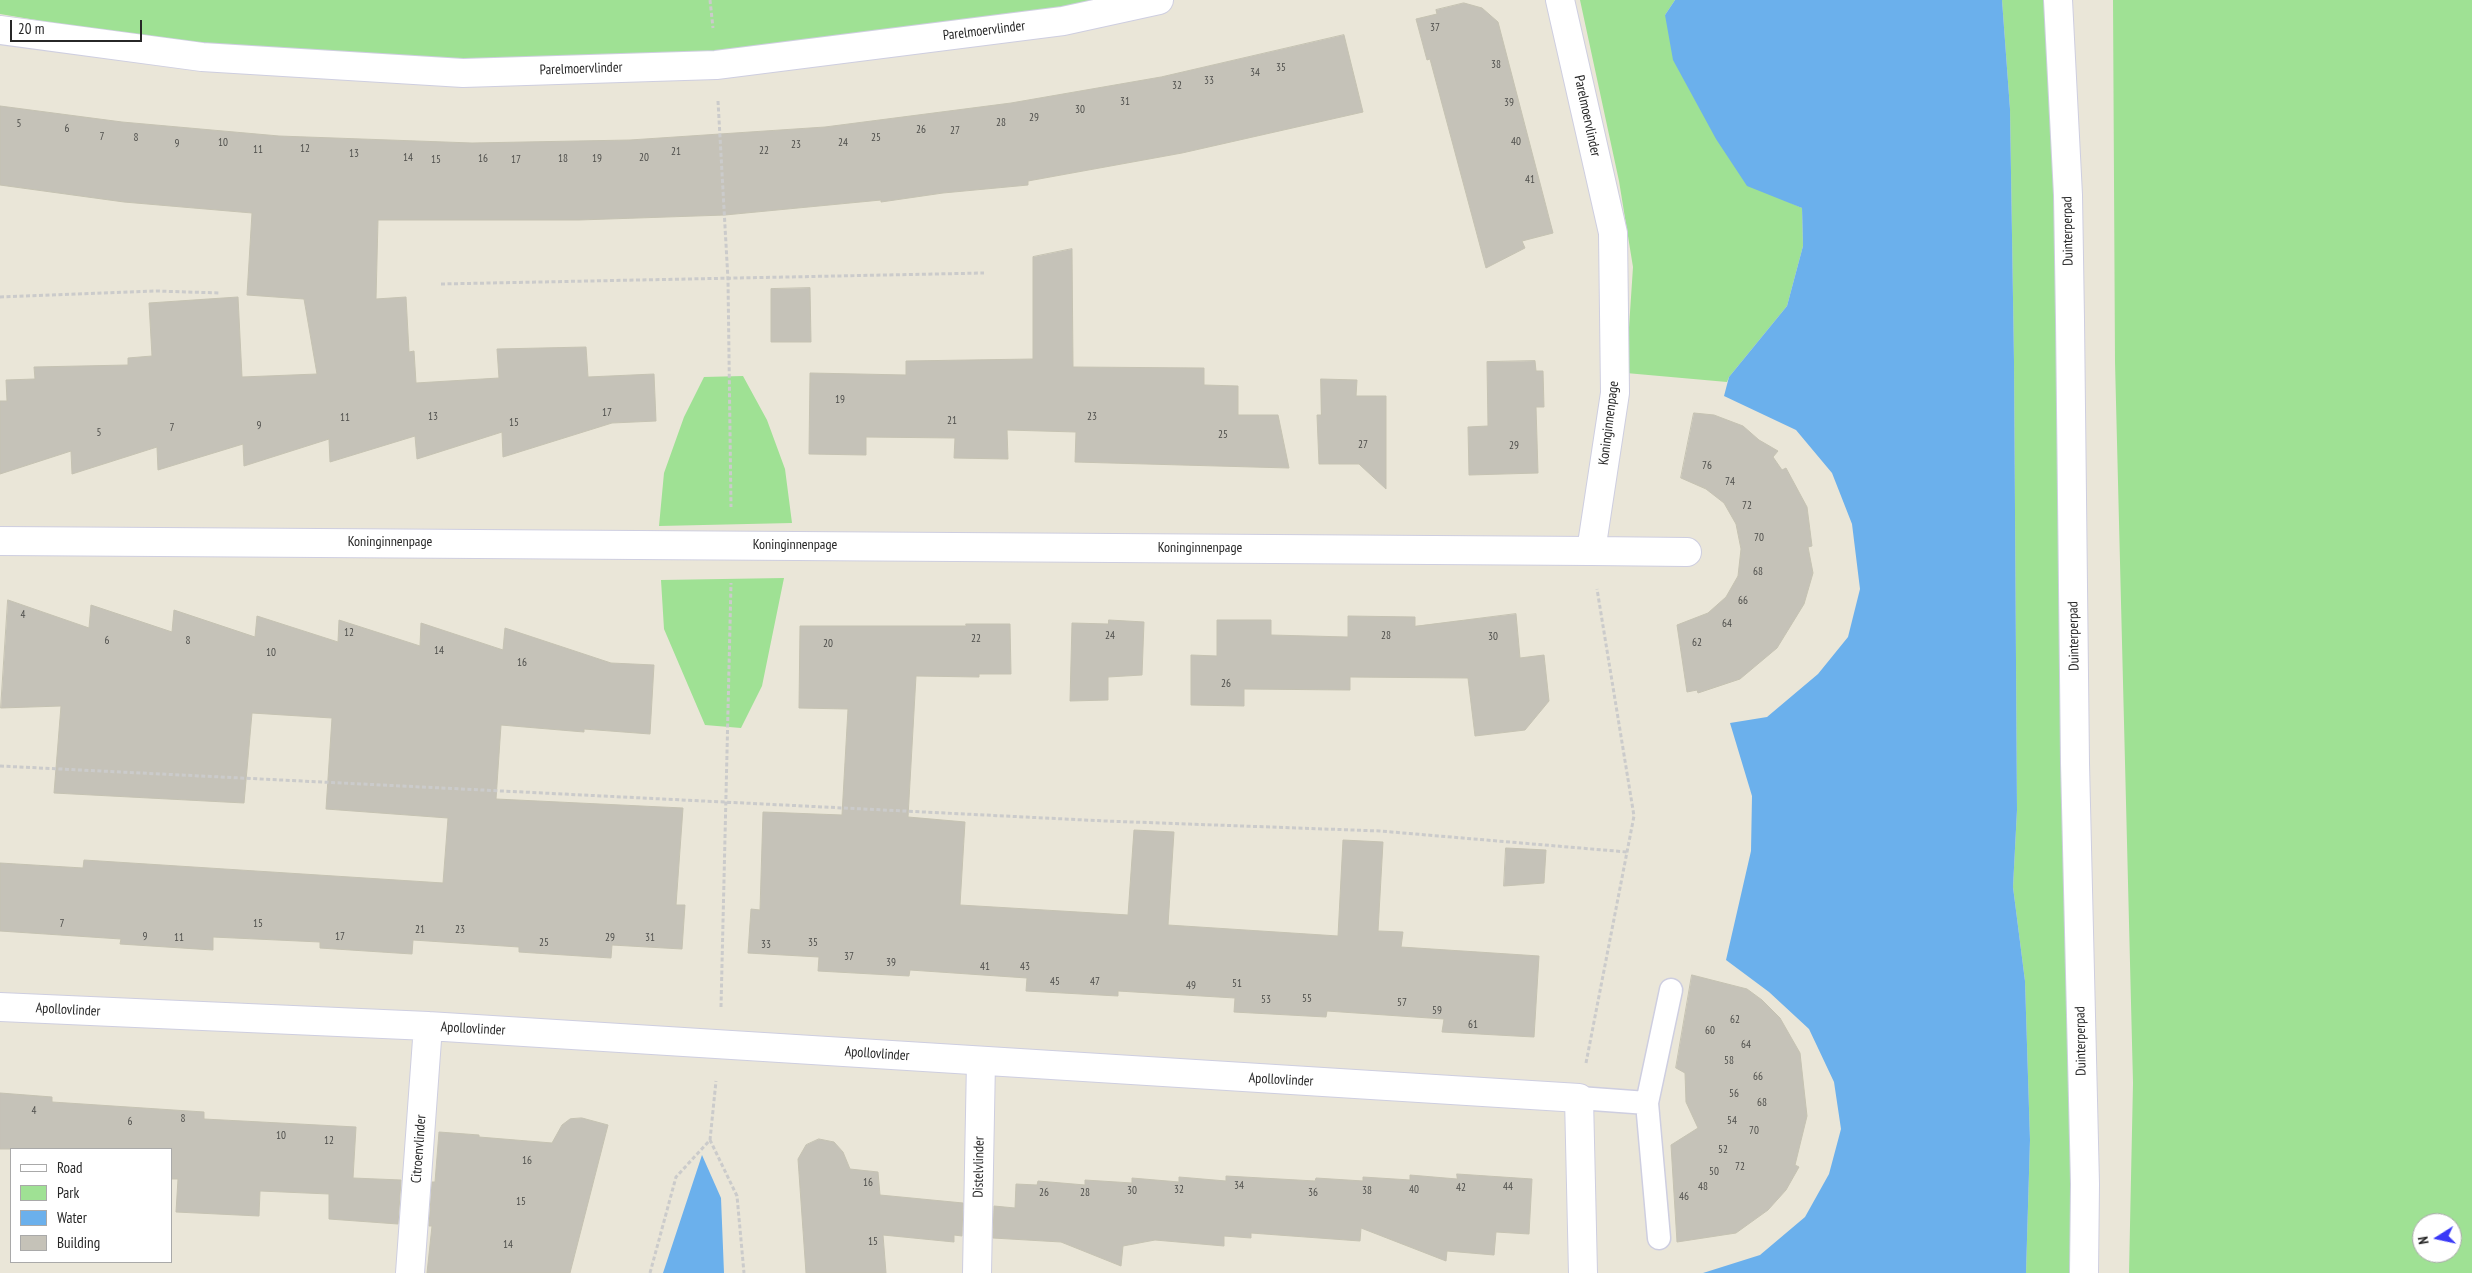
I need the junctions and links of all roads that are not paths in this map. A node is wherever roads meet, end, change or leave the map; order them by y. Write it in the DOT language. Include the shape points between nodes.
graph roads {
  1 [pos="1159,0"];
  2 [pos="1560,0"];
  3 [pos="2058,0"];
  4 [pos="0,30"];
  5 [pos="1613,233"];
  6 [pos="0,540"];
  7 [pos="1591,552"];
  8 [pos="1688,552"];
  9 [pos="1671,990"];
  10 [pos="0,1007"];
  11 [pos="428,1026"];
  12 [pos="981,1061"];
  13 [pos="1579,1098"];
  14 [pos="1647,1103"];
  15 [pos="1659,1238"];
  16 [pos="410,1273"];
  17 [pos="977,1273"];
  18 [pos="1583,1273"];
  19 [pos="2084,1273"];
  1 -- 4 [label="street, Parelmoervlinder" via="1063,21 716,65 473,73 202,57"];
  2 -- 5 [label="street, Parelmoervlinder"];
  3 -- 19 [label="street, Duinterperpad" via="2070,311"];
  5 -- 7 [label="street, Koninginnenpage" via="1615,392"];
  6 -- 7 [label="street, Koninginnenpage"];
  7 -- 8 [label="street, Koninginnenpage"];
  9 -- 14 [label="lane"];
  10 -- 11 [label="street, Apollovlinder"];
  11 -- 12 [label="street, Apollovlinder"];
  11 -- 16 [label="street, Citroenvlinder"];
  12 -- 13 [label="street, Apollovlinder"];
  12 -- 17 [label="street, Distelvlinder"];
  13 -- 14 [label="lane"];
  13 -- 18 [label="street"];
  14 -- 15 [label="lane"];
}
